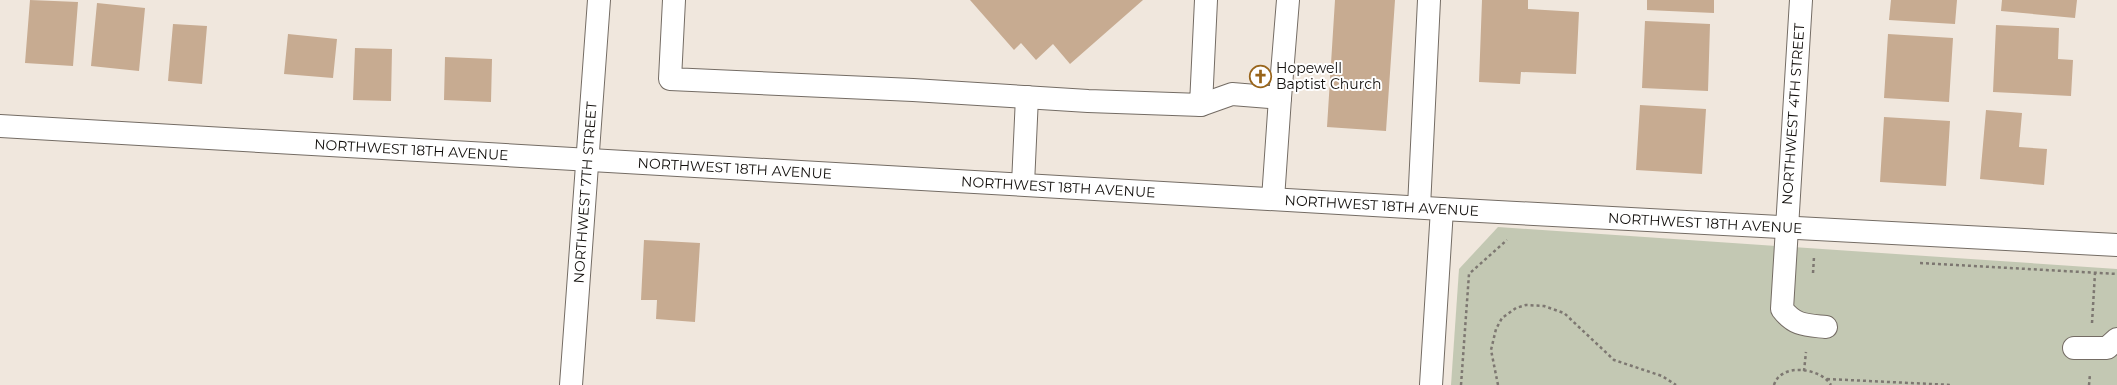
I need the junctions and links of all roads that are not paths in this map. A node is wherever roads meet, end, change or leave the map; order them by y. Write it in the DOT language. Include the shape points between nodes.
graph roads {
  1 [pos="599,0"];
  2 [pos="674,0"];
  3 [pos="1206,0"];
  4 [pos="1288,0"];
  5 [pos="1429,0"];
  6 [pos="1801,0"];
  7 [pos="1027,98"];
  8 [pos="1280,98"];
  9 [pos="1202,105"];
  10 [pos="0,126"];
  11 [pos="587,160"];
  12 [pos="1023,184"];
  13 [pos="1273,199"];
  14 [pos="1419,207"];
  15 [pos="1442,209"];
  16 [pos="1786,227"];
  17 [pos="2117,244"];
  18 [pos="1826,327"];
  19 [pos="2117,340"];
  20 [pos="2074,348"];
  21 [pos="571,385"];
  22 [pos="1431,385"];
  1 -- 11 [label="street, NORTHWEST 7TH STREET"];
  2 -- 7 [label="street" via="670,79"];
  3 -- 9 [label="street"];
  4 -- 8 [label="street"];
  5 -- 14 [label="street"];
  6 -- 16 [label="street, NORTHWEST 4TH STREET"];
  7 -- 9 [label="street"];
  7 -- 12 [label="street"];
  8 -- 9 [label="street" via="1232,94"];
  8 -- 13 [label="street"];
  10 -- 11 [label="street, NORTHWEST 18TH AVENUE"];
  11 -- 12 [label="street, NORTHWEST 18TH AVENUE"];
  11 -- 21 [label="street, NORTHWEST 7TH STREET"];
  12 -- 13 [label="street, NORTHWEST 18TH AVENUE"];
  13 -- 14 [label="street, NORTHWEST 18TH AVENUE"];
  14 -- 15 [label="street, NORTHWEST 18TH AVENUE"];
  15 -- 16 [label="street, NORTHWEST 18TH AVENUE"];
  15 -- 22 [label="street"];
  16 -- 17 [label="street, NORTHWEST 18TH AVENUE"];
  16 -- 18 [label="street, NORTHWEST 4TH STREET" via="1782,309 1790,319"];
  19 -- 20 [label="street" via="2107,348"];
}
